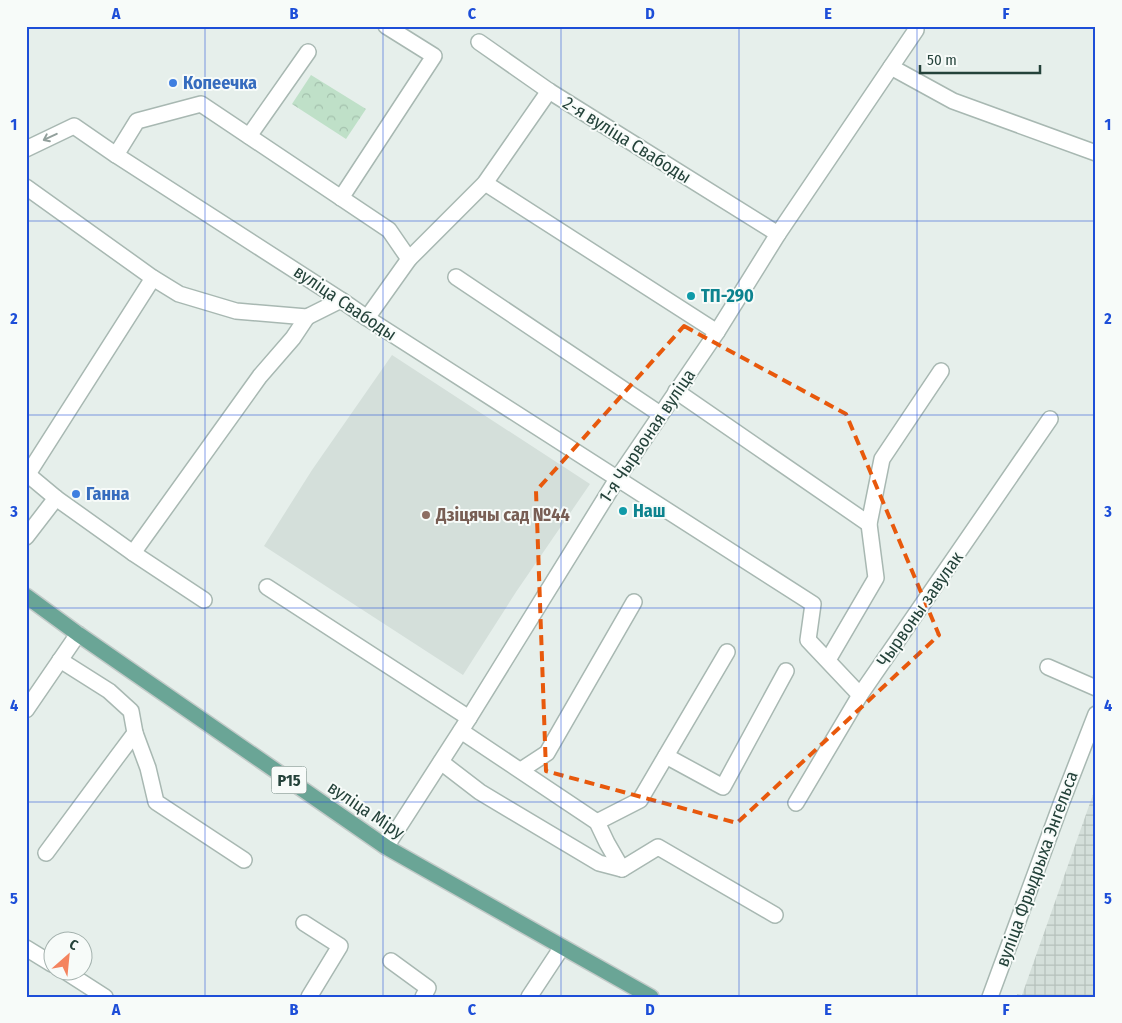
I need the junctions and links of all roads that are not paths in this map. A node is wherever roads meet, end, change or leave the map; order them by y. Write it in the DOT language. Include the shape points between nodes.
graph roads {
  1 [pos="386,26"];
  2 [pos="916,30"];
  3 [pos="479,42"];
  4 [pos="308,52"];
  5 [pos="892,67"];
  6 [pos="549,91"];
  7 [pos="249,136"];
  8 [pos="26,149"];
  9 [pos="1096,153"];
  10 [pos="116,155"];
  11 [pos="485,183"];
  12 [pos="26,187"];
  13 [pos="342,198"];
  14 [pos="778,234"];
  15 [pos="409,259"];
  16 [pos="456,277"];
  17 [pos="153,278"];
  18 [pos="341,300"];
  19 [pos="307,317"];
  20 [pos="367,318"];
  21 [pos="716,332"];
  22 [pos="942,370"];
  23 [pos="676,390"];
  24 [pos="660,414"];
  25 [pos="1050,419"];
  26 [pos="27,473"];
  27 [pos="617,479"];
  28 [pos="56,498"];
  29 [pos="869,524"];
  30 [pos="26,537"];
  31 [pos="133,553"];
  32 [pos="267,586"];
  33 [pos="26,596"];
  34 [pos="204,600"];
  35 [pos="634,602"];
  36 [pos="78,634"];
  37 [pos="727,652"];
  38 [pos="60,660"];
  39 [pos="828,660"];
  40 [pos="1048,667"];
  41 [pos="786,671"];
  42 [pos="1096,688"];
  43 [pos="860,695"];
  44 [pos="26,710"];
  45 [pos="1096,714"];
  46 [pos="465,725"];
  47 [pos="135,733"];
  48 [pos="666,756"];
  49 [pos="441,762"];
  50 [pos="521,770"];
  51 [pos="796,803"];
  52 [pos="597,822"];
  53 [pos="386,847"];
  54 [pos="46,853"];
  55 [pos="244,860"];
  56 [pos="622,869"];
  57 [pos="776,915"];
  58 [pos="304,923"];
  59 [pos="562,947"];
  60 [pos="26,948"];
  61 [pos="42,958"];
  62 [pos="391,961"];
  63 [pos="79,980"];
  64 [pos="105,997"];
  65 [pos="309,997"];
  66 [pos="423,997"];
  67 [pos="529,997"];
  68 [pos="651,997"];
  69 [pos="990,997"];
  1 -- 13 [label="street" via="434,56"];
  2 -- 5 [label="street, 1-я Чырвоная вуліца"];
  3 -- 6 [label="street, 2-я вуліца Свабоды"];
  4 -- 7 [label="street"];
  5 -- 9 [label="street" via="953,101"];
  5 -- 14 [label="street, 1-я Чырвоная вуліца"];
  6 -- 11 [label="street"];
  6 -- 14 [label="street, 2-я вуліца Свабоды"];
  7 -- 10 [label="street" via="201,104 137,120"];
  7 -- 13 [label="street"];
  10 -- 8 [label="street, вуліца Свабоды, one-way" via="74,126"];
  10 -- 18 [label="street, вуліца Свабоды"];
  11 -- 15 [label="street"];
  11 -- 21 [label="street"];
  12 -- 17 [label="street"];
  13 -- 15 [label="street" via="389,230"];
  14 -- 21 [label="street, 1-я Чырвоная вуліца"];
  15 -- 20 [label="street"];
  16 -- 24 [label="street"];
  17 -- 19 [label="street" via="179,294 236,311"];
  17 -- 26 [label="street"];
  18 -- 19 [label="street"];
  18 -- 20 [label="street, вуліца Свабоды"];
  19 -- 31 [label="street" via="260,376"];
  20 -- 27 [label="street, вуліца Свабоды"];
  21 -- 23 [label="street, 1-я Чырвоная вуліца"];
  22 -- 29 [label="street" via="882,459"];
  23 -- 24 [label="street, 1-я Чырвоная вуліца"];
  23 -- 29 [label="street"];
  24 -- 27 [label="street, 1-я Чырвоная вуліца"];
  25 -- 43 [label="street, Чырвоны завулак"];
  26 -- 28 [label="street"];
  27 -- 39 [label="street, вуліца Свабоды" via="813,604 808,640"];
  27 -- 46 [label="street, 1-я Чырвоная вуліца"];
  28 -- 30 [label="street"];
  28 -- 31 [label="street"];
  29 -- 39 [label="street" via="876,578"];
  31 -- 34 [label="street"];
  32 -- 46 [label="street"];
  33 -- 36 [label="main road, вуліца Міру / Р15"];
  35 -- 50 [label="street" via="547,753"];
  36 -- 38 [label="street"];
  36 -- 53 [label="main road, вуліца Міру / Р15"];
  37 -- 48 [label="street"];
  38 -- 44 [label="street"];
  38 -- 47 [label="street" via="109,690 131,712"];
  39 -- 43 [label="street"];
  40 -- 42 [label="street"];
  41 -- 48 [label="street" via="723,787"];
  43 -- 51 [label="street, Чырвоны завулак"];
  45 -- 69 [label="street, вуліца Фрыдрыха Энгельса"];
  46 -- 49 [label="street, 1-я Чырвоная вуліца"];
  46 -- 50 [label="street"];
  47 -- 54 [label="street"];
  47 -- 55 [label="street" via="156,802"];
  48 -- 52 [label="street" via="640,800"];
  49 -- 53 [label="street, 1-я Чырвоная вуліца"];
  49 -- 56 [label="street" via="480,792 598,863"];
  50 -- 52 [label="street"];
  52 -- 56 [label="street"];
  53 -- 59 [label="main road, вуліца Міру / Р15"];
  56 -- 57 [label="street" via="658,847"];
  58 -- 65 [label="street" via="340,946"];
  59 -- 67 [label="street"];
  59 -- 68 [label="main road, вуліца Міру / Р15"];
  60 -- 61 [label="street"];
  62 -- 66 [label="street" via="428,988"];
  63 -- 64 [label="street"];
}
